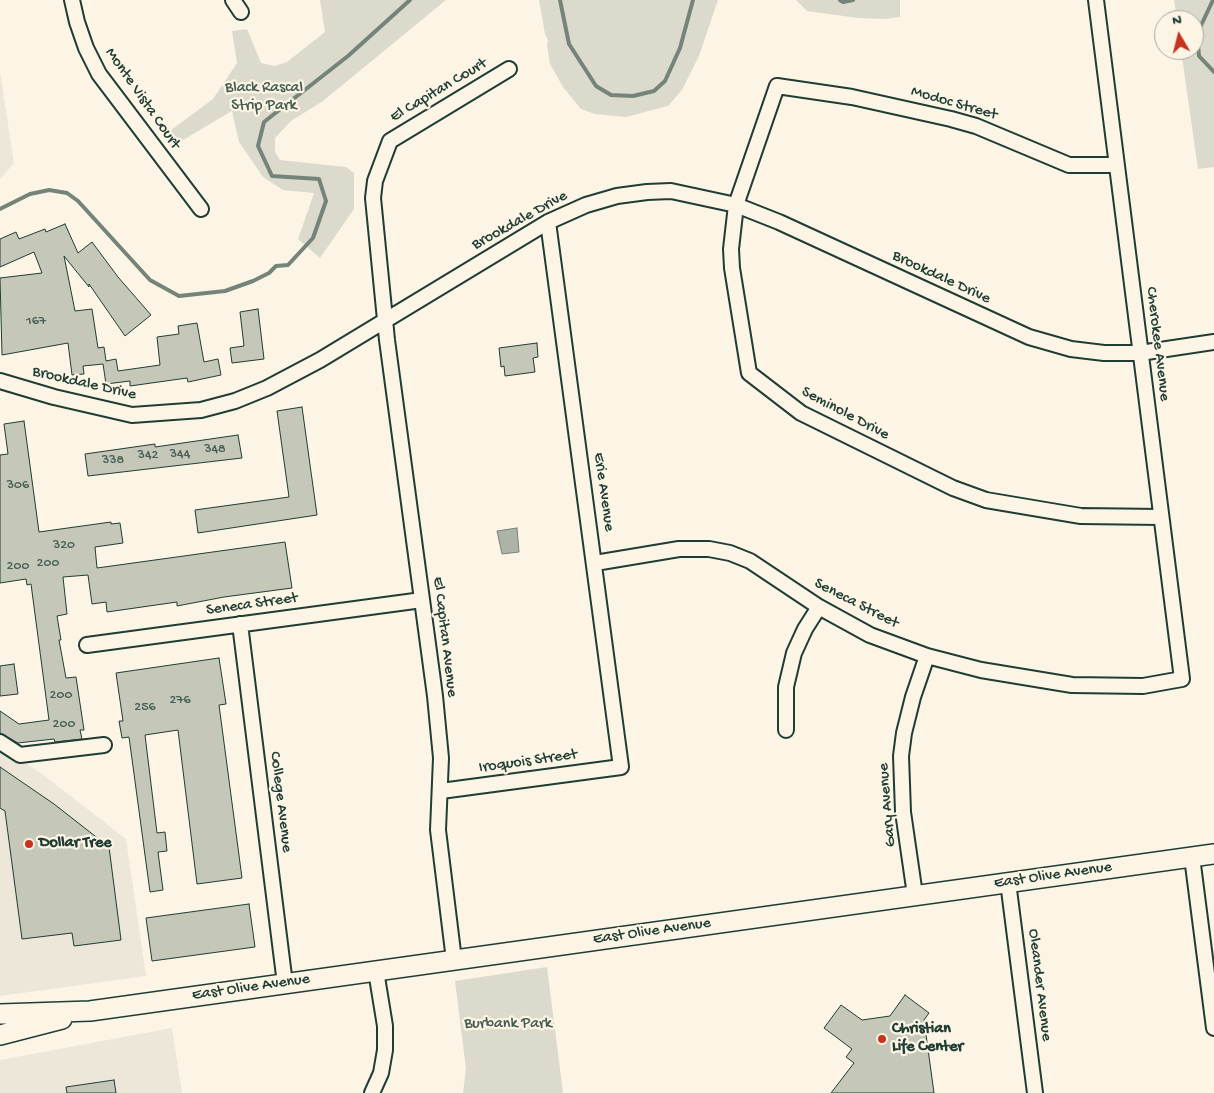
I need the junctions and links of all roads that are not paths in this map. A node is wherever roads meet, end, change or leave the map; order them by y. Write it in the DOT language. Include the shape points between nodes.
graph roads {
  1 [pos="72,0"];
  2 [pos="233,0"];
  3 [pos="1096,0"];
  4 [pos="241,12"];
  5 [pos="509,69"];
  6 [pos="777,86"];
  7 [pos="1117,166"];
  8 [pos="736,205"];
  9 [pos="201,209"];
  10 [pos="548,222"];
  11 [pos="385,320"];
  12 [pos="1214,342"];
  13 [pos="1140,353"];
  14 [pos="0,382"];
  15 [pos="1160,517"];
  16 [pos="595,562"];
  17 [pos="422,600"];
  18 [pos="819,607"];
  19 [pos="240,624"];
  20 [pos="87,645"];
  21 [pos="927,656"];
  22 [pos="1169,682"];
  23 [pos="786,730"];
  24 [pos="0,742"];
  25 [pos="104,745"];
  26 [pos="621,767"];
  27 [pos="441,791"];
  28 [pos="1214,854"];
  29 [pos="1192,858"];
  30 [pos="1008,882"];
  31 [pos="915,895"];
  32 [pos="454,960"];
  33 [pos="376,971"];
  34 [pos="285,984"];
  35 [pos="90,1011"];
  36 [pos="0,1014"];
  37 [pos="1214,1028"];
  38 [pos="0,1035"];
  39 [pos="372,1093"];
  40 [pos="1035,1093"];
  1 -- 9 [label="street, Monte Vista Court" via="86,48 99,74"];
  2 -- 4 [label="street"];
  3 -- 7 [label="street, Cherokee Avenue"];
  5 -- 11 [label="street, El Capitan Court" via="390,142 375,181 373,198"];
  6 -- 7 [label="street, Modoc Street" via="852,97 951,119 976,126 1069,165"];
  6 -- 8 [label="street, Seminole Drive"];
  7 -- 13 [label="street, Cherokee Avenue"];
  8 -- 10 [label="street, Brookdale Drive" via="671,192 647,192 586,205"];
  8 -- 13 [label="street, Brookdale Drive" via="1029,337 1071,349"];
  8 -- 15 [label="street, Seminole Drive" via="731,249 740,331 749,373 765,388 801,413 953,488 986,500 1081,516"];
  10 -- 11 [label="street, Brookdale Drive"];
  10 -- 16 [label="street, Erie Avenue"];
  11 -- 14 [label="street, Brookdale Drive" via="267,388 201,410 132,415"];
  11 -- 17 [label="street, El Capitan Avenue"];
  12 -- 13 [label="street, Brookdale Drive"];
  13 -- 15 [label="street, Cherokee Avenue"];
  15 -- 22 [label="street, Cherokee Avenue" via="1182,679"];
  16 -- 18 [label="street, Seneca Street" via="679,549 730,553 769,572"];
  16 -- 26 [label="street, Erie Avenue"];
  17 -- 19 [label="street, Seneca Street"];
  17 -- 27 [label="street, El Capitan Avenue" via="441,758"];
  18 -- 21 [label="street, Seneca Street" via="870,635"];
  18 -- 23 [label="street" via="794,653 786,687"];
  19 -- 20 [label="street, Seneca Street"];
  19 -- 34 [label="street, College Avenue"];
  21 -- 22 [label="street, Seneca Street" via="981,670 1072,685"];
  21 -- 31 [label="street, Gary Avenue" via="904,733 901,763 903,812"];
  24 -- 25 [label="street" via="20,755"];
  26 -- 27 [label="street, Iroquois Street"];
  27 -- 32 [label="street, El Capitan Avenue" via="438,830"];
  28 -- 29 [label="main road, East Olive Avenue"];
  29 -- 30 [label="main road, East Olive Avenue"];
  29 -- 37 [label="street"];
  30 -- 31 [label="main road, East Olive Avenue"];
  30 -- 40 [label="street, Oleander Avenue"];
  31 -- 32 [label="main road, East Olive Avenue"];
  32 -- 33 [label="main road, East Olive Avenue"];
  33 -- 34 [label="main road, East Olive Avenue"];
  33 -- 39 [label="street" via="385,1026 385,1050 381,1073"];
  34 -- 35 [label="main road, East Olive Avenue"];
  35 -- 36 [label="main road, East Olive Avenue"];
  35 -- 38 [label="main road, East Olive Avenue"];
}
